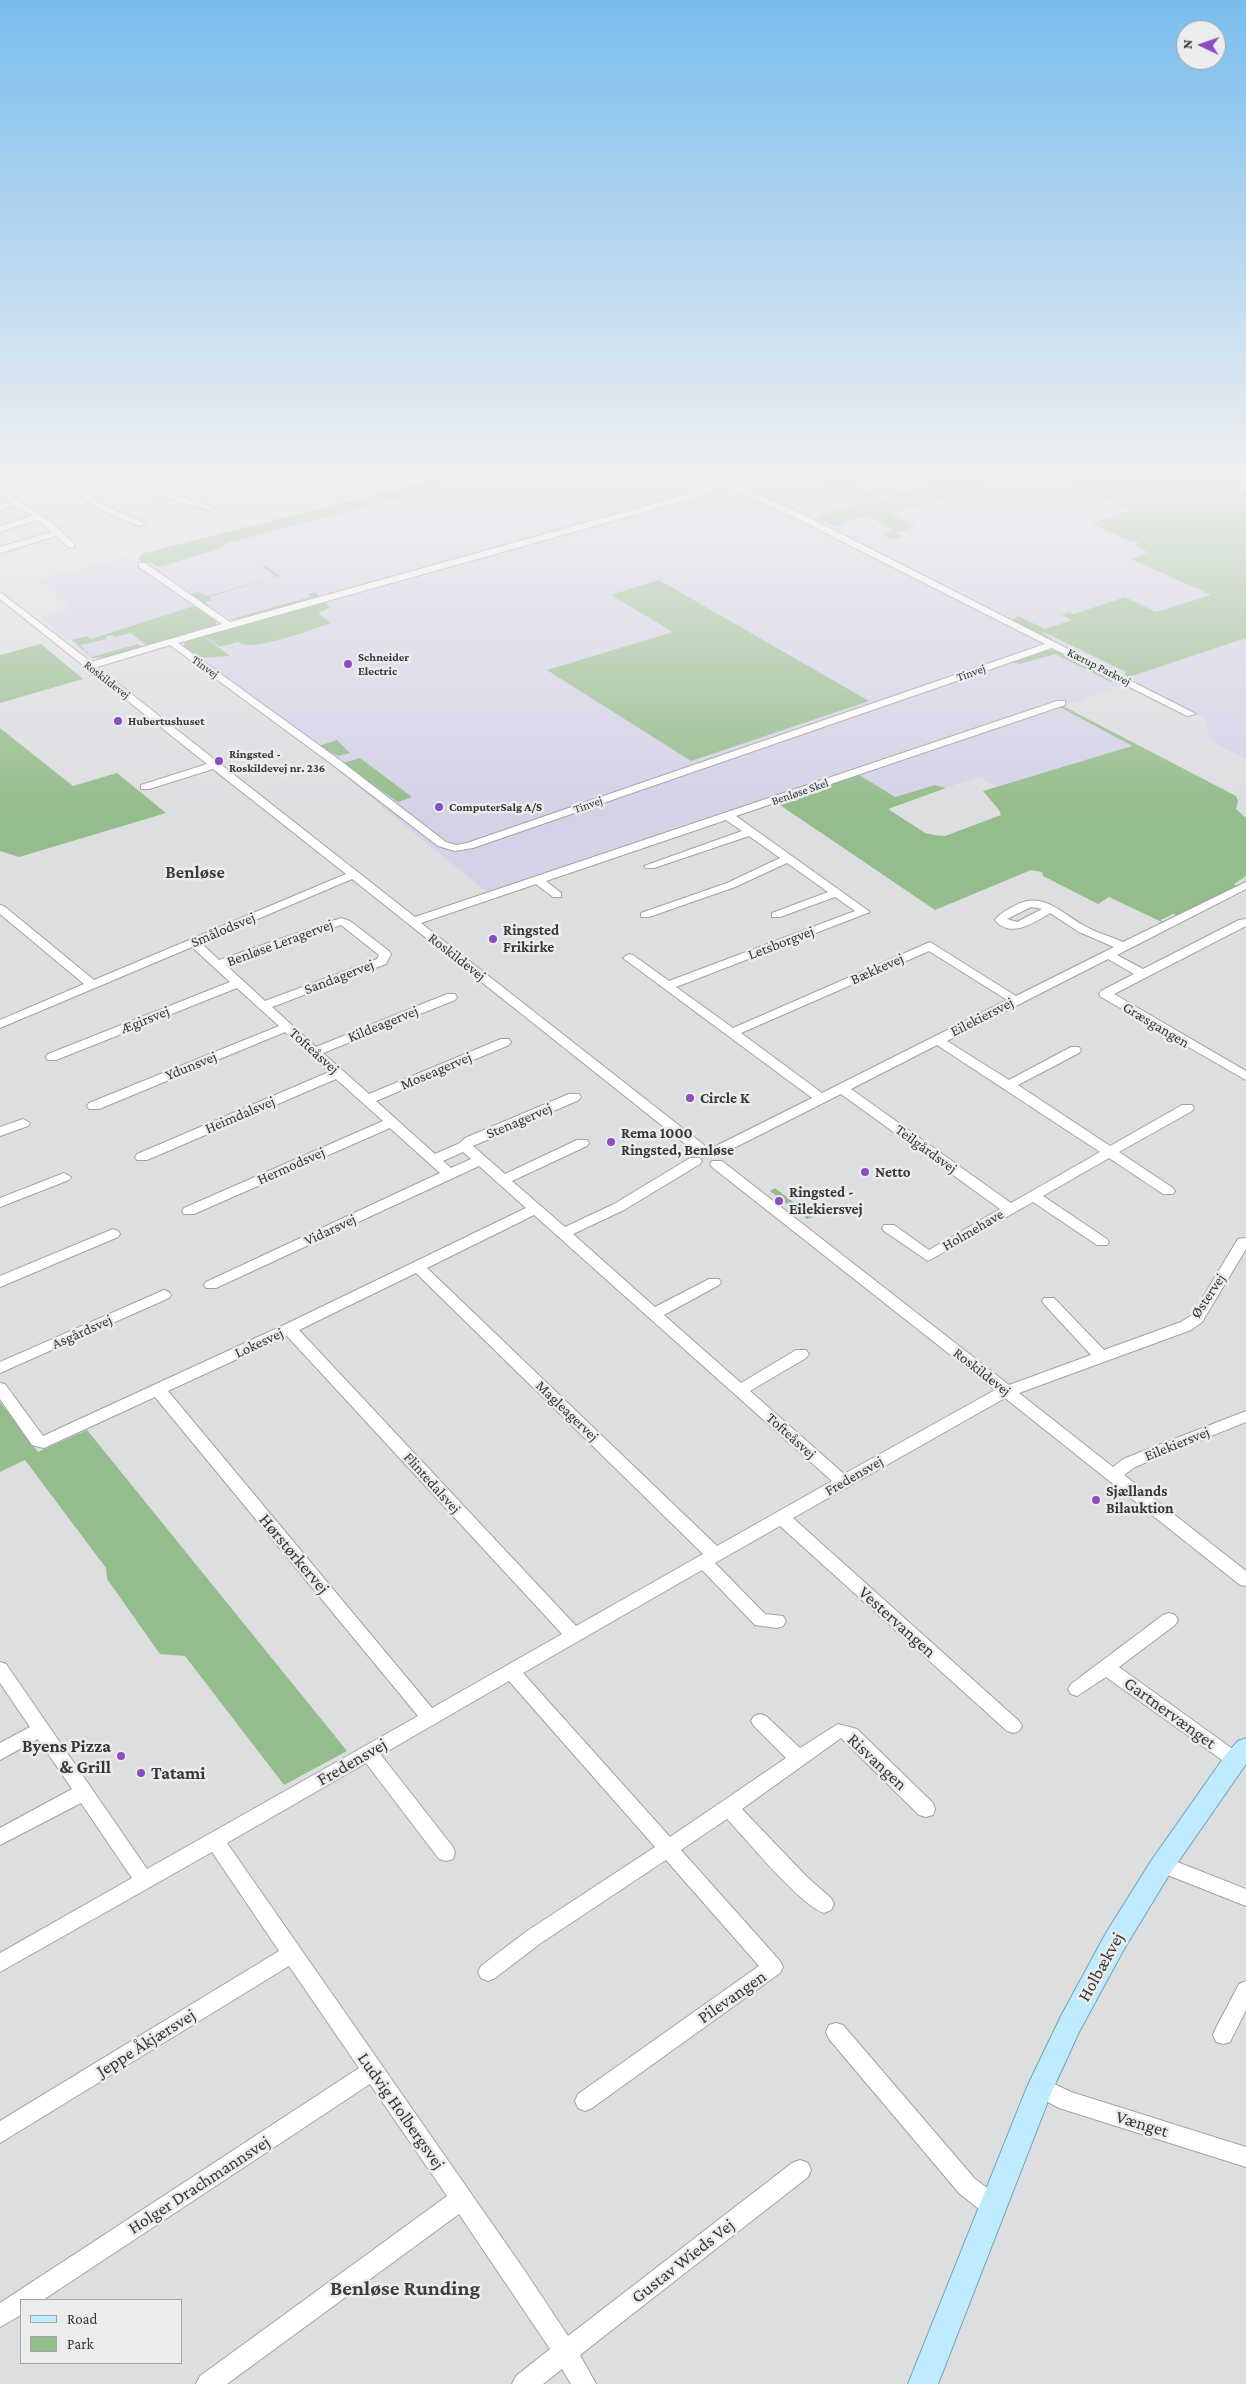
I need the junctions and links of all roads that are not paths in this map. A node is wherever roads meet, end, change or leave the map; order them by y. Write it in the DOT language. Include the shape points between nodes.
graph roads {
  1 [pos="171,585"];
  2 [pos="371,585"];
  3 [pos="937,585"];
  4 [pos="0,595"];
  5 [pos="229,625"];
  6 [pos="171,642"];
  7 [pos="1054,644"];
  8 [pos="89,666"];
  9 [pos="1061,703"];
  10 [pos="1191,714"];
  11 [pos="215,765"];
  12 [pos="144,787"];
  13 [pos="728,816"];
  14 [pos="749,832"];
  15 [pos="787,859"];
  16 [pos="650,866"];
  17 [pos="353,875"];
  18 [pos="538,880"];
  19 [pos="1246,885"];
  20 [pos="836,893"];
  21 [pos="557,895"];
  22 [pos="0,908"];
  23 [pos="1049,909"];
  24 [pos="645,915"];
  25 [pos="776,915"];
  26 [pos="1245,921"];
  27 [pos="412,922"];
  28 [pos="365,938"];
  29 [pos="194,942"];
  30 [pos="1123,947"];
  31 [pos="1109,955"];
  32 [pos="629,958"];
  33 [pos="218,964"];
  34 [pos="1143,974"];
  35 [pos="239,983"];
  36 [pos="92,985"];
  37 [pos="667,986"];
  38 [pos="451,997"];
  39 [pos="1015,1000"];
  40 [pos="264,1006"];
  41 [pos="0,1024"];
  42 [pos="288,1027"];
  43 [pos="731,1033"];
  44 [pos="937,1040"];
  45 [pos="505,1042"];
  46 [pos="1075,1050"];
  47 [pos="314,1052"];
  48 [pos="52,1057"];
  49 [pos="338,1073"];
  50 [pos="1246,1076"];
  51 [pos="1010,1085"];
  52 [pos="842,1088"];
  53 [pos="574,1097"];
  54 [pos="821,1098"];
  55 [pos="367,1100"];
  56 [pos="94,1106"];
  57 [pos="1187,1108"];
  58 [pos="392,1122"];
  59 [pos="23,1123"];
  60 [pos="0,1132"];
  61 [pos="582,1143"];
  62 [pos="465,1146"];
  63 [pos="719,1150"];
  64 [pos="1110,1152"];
  65 [pos="697,1155"];
  66 [pos="142,1157"];
  67 [pos="434,1160"];
  68 [pos="480,1160"];
  69 [pos="717,1164"];
  70 [pos="449,1174"];
  71 [pos="64,1177"];
  72 [pos="503,1180"];
  73 [pos="1168,1191"];
  74 [pos="1033,1196"];
  75 [pos="0,1203"];
  76 [pos="1010,1209"];
  77 [pos="536,1210"];
  78 [pos="190,1211"];
  79 [pos="889,1228"];
  80 [pos="564,1233"];
  81 [pos="113,1234"];
  82 [pos="1102,1242"];
  83 [pos="1246,1244"];
  84 [pos="418,1267"];
  85 [pos="0,1282"];
  86 [pos="714,1282"];
  87 [pos="211,1285"];
  88 [pos="164,1295"];
  89 [pos="1049,1301"];
  90 [pos="654,1314"];
  91 [pos="290,1329"];
  92 [pos="801,1354"];
  93 [pos="1102,1357"];
  94 [pos="0,1368"];
  95 [pos="0,1388"];
  96 [pos="158,1390"];
  97 [pos="740,1390"];
  98 [pos="1005,1390"];
  99 [pos="1246,1416"];
  100 [pos="1111,1476"];
  101 [pos="843,1482"];
  102 [pos="782,1518"];
  103 [pos="709,1559"];
  104 [pos="1246,1580"];
  105 [pos="1169,1620"];
  106 [pos="776,1621"];
  107 [pos="575,1636"];
  108 [pos="1106,1667"];
  109 [pos="0,1669"];
  110 [pos="511,1672"];
  111 [pos="1077,1688"];
  112 [pos="430,1718"];
  113 [pos="760,1721"];
  114 [pos="1013,1726"];
  115 [pos="41,1729"];
  116 [pos="0,1752"];
  117 [pos="368,1752"];
  118 [pos="1240,1754"];
  119 [pos="798,1759"];
  120 [pos="84,1792"];
  121 [pos="729,1808"];
  122 [pos="926,1809"];
  123 [pos="0,1837"];
  124 [pos="214,1840"];
  125 [pos="668,1848"];
  126 [pos="446,1853"];
  127 [pos="1162,1864"];
  128 [pos="144,1880"];
  129 [pos="1246,1898"];
  130 [pos="824,1904"];
  131 [pos="291,1954"];
  132 [pos="0,1963"];
  133 [pos="488,1972"];
  134 [pos="1246,1990"];
  135 [pos="836,2032"];
  136 [pos="1223,2035"];
  137 [pos="373,2070"];
  138 [pos="1040,2087"];
  139 [pos="585,2101"];
  140 [pos="0,2133"];
  141 [pos="1246,2157"];
  142 [pos="800,2170"];
  143 [pos="462,2199"];
  144 [pos="993,2206"];
  145 [pos="26,2299"];
  146 [pos="20,2303"];
  147 [pos="0,2316"];
  148 [pos="565,2352"];
  149 [pos="208,2384"];
  150 [pos="524,2384"];
  151 [pos="584,2384"];
  152 [pos="923,2384"];
  1 -- 5 [label="street"];
  2 -- 5 [label="street"];
  3 -- 7 [label="street, Kærup Parkvej"];
  4 -- 8 [label="street, Roskildevej"];
  5 -- 6 [label="street"];
  6 -- 7 [label="street, Tinvej" via="442,844 455,848 469,846"];
  6 -- 8 [label="street"];
  7 -- 10 [label="street, Kærup Parkvej"];
  8 -- 11 [label="street, Roskildevej"];
  9 -- 13 [label="street, Benløse Skel"];
  11 -- 12 [label="street"];
  11 -- 17 [label="street, Roskildevej"];
  13 -- 14 [label="street, Letsborgvej"];
  13 -- 18 [label="street, Benløse Skel"];
  14 -- 15 [label="street, Letsborgvej"];
  14 -- 16 [label="street"];
  15 -- 20 [label="street, Letsborgvej"];
  15 -- 24 [label="street" via="731,885"];
  17 -- 27 [label="street, Roskildevej"];
  17 -- 29 [label="street, Smålodsvej"];
  18 -- 21 [label="street"];
  18 -- 27 [label="street, Benløse Skel"];
  19 -- 30 [label="street, Eilekiersvej"];
  20 -- 25 [label="street, Letsborgvej"];
  20 -- 37 [label="street, Letsborgvej" via="864,912"];
  22 -- 36 [label="street"];
  23 -- 30 [label="street" via="1082,930"];
  26 -- 34 [label="street, Græsgangen"];
  27 -- 65 [label="street, Roskildevej"];
  28 -- 33 [label="street, Benløse Leragervej" via="346,923 335,922"];
  28 -- 40 [label="street, Sandagervej" via="384,954 382,961"];
  29 -- 33 [label="street, Tofteåsvej"];
  29 -- 36 [label="street, Smålodsvej"];
  30 -- 31 [label="street, Eilekiersvej"];
  31 -- 34 [label="street"];
  31 -- 39 [label="street, Eilekiersvej"];
  32 -- 37 [label="street"];
  33 -- 35 [label="street, Tofteåsvej"];
  34 -- 50 [label="street, Græsgangen" via="1105,994"];
  35 -- 40 [label="street, Tofteåsvej"];
  35 -- 48 [label="street, Ægirsvej"];
  36 -- 41 [label="street, Smålodsvej"];
  37 -- 43 [label="street"];
  38 -- 47 [label="street, Kildeagervej"];
  39 -- 43 [label="street, Bækkevej" via="930,946"];
  39 -- 44 [label="street, Eilekiersvej"];
  40 -- 42 [label="street, Tofteåsvej"];
  42 -- 47 [label="street, Tofteåsvej"];
  42 -- 56 [label="street, Ydunsvej"];
  43 -- 54 [label="street"];
  44 -- 51 [label="street"];
  44 -- 52 [label="street, Eilekiersvej"];
  45 -- 55 [label="street, Moseagervej"];
  46 -- 51 [label="street"];
  47 -- 49 [label="street, Tofteåsvej"];
  49 -- 55 [label="street, Tofteåsvej"];
  49 -- 66 [label="street, Heimdalsvej"];
  51 -- 64 [label="street"];
  52 -- 54 [label="street, Eilekiersvej"];
  52 -- 76 [label="street, Teilgårdsvej"];
  53 -- 62 [label="street, Stenagervej" via="470,1141"];
  54 -- 63 [label="street, Eilekiersvej"];
  55 -- 58 [label="street, Tofteåsvej"];
  57 -- 64 [label="street, Holmehave"];
  58 -- 67 [label="street, Tofteåsvej"];
  58 -- 78 [label="street, Hermodsvej"];
  59 -- 60 [label="street"];
  61 -- 72 [label="street"];
  62 -- 67 [label="street"];
  62 -- 68 [label="street, Tofteåsvej"];
  63 -- 65 [label="street" via="709,1147"];
  63 -- 69 [label="street" via="723,1157"];
  64 -- 73 [label="street"];
  64 -- 74 [label="street, Holmehave"];
  65 -- 69 [label="street" via="705,1166"];
  65 -- 80 [label="street" via="619,1206"];
  67 -- 70 [label="street, Tofteåsvej"];
  68 -- 70 [label="street"];
  68 -- 72 [label="street, Tofteåsvej"];
  69 -- 98 [label="street, Roskildevej"];
  70 -- 87 [label="street, Vidarsvej"];
  71 -- 75 [label="street"];
  72 -- 77 [label="street, Tofteåsvej"];
  74 -- 76 [label="street, Holmehave"];
  74 -- 82 [label="street"];
  76 -- 79 [label="street, Holmehave" via="928,1256"];
  77 -- 80 [label="street, Tofteåsvej"];
  77 -- 84 [label="street, Lokesvej"];
  80 -- 90 [label="street, Tofteåsvej"];
  81 -- 85 [label="street"];
  83 -- 93 [label="street, Østervej" via="1242,1242 1197,1318 1186,1326"];
  84 -- 91 [label="street, Lokesvej"];
  84 -- 103 [label="street, Magleagervej"];
  86 -- 90 [label="street"];
  88 -- 94 [label="street, Asgårdsvej"];
  89 -- 93 [label="street"];
  90 -- 97 [label="street, Tofteåsvej"];
  91 -- 96 [label="street, Lokesvej"];
  91 -- 107 [label="street, Flintedalsvej"];
  92 -- 97 [label="street"];
  93 -- 98 [label="street, Østervej" via="1021,1388"];
  95 -- 96 [label="street, Lokesvej" via="41,1443"];
  96 -- 112 [label="street, Hørstørkervej"];
  97 -- 101 [label="street, Tofteåsvej"];
  98 -- 100 [label="street, Roskildevej"];
  98 -- 101 [label="street, Fredensvej"];
  99 -- 100 [label="street, Eilekiersvej" via="1129,1463"];
  100 -- 104 [label="street, Roskildevej"];
  101 -- 102 [label="street, Fredensvej"];
  102 -- 103 [label="street, Fredensvej"];
  102 -- 114 [label="street, Vestervangen"];
  103 -- 106 [label="street" via="761,1620"];
  103 -- 107 [label="street, Fredensvej"];
  105 -- 108 [label="street, Gartnervænget"];
  107 -- 110 [label="street, Fredensvej"];
  108 -- 111 [label="street, Gartnervænget"];
  108 -- 118 [label="street, Gartnervænget"];
  109 -- 115 [label="street"];
  110 -- 112 [label="street, Fredensvej"];
  110 -- 125 [label="street, Pilevangen"];
  112 -- 117 [label="street, Fredensvej"];
  113 -- 119 [label="street"];
  115 -- 116 [label="street"];
  115 -- 120 [label="street"];
  117 -- 124 [label="street, Fredensvej"];
  117 -- 126 [label="street"];
  118 -- 127 [label="main road, Holbækvej"];
  119 -- 121 [label="street, Risvangen"];
  119 -- 122 [label="street, Risvangen" via="844,1730"];
  120 -- 123 [label="street"];
  120 -- 128 [label="street"];
  121 -- 125 [label="street, Risvangen"];
  121 -- 130 [label="street"];
  124 -- 128 [label="street, Fredensvej"];
  124 -- 131 [label="street, Ludvig Holbergsvej"];
  125 -- 133 [label="street" via="534,1937"];
  125 -- 139 [label="street, Pilevangen" via="773,1967"];
  127 -- 129 [label="street"];
  127 -- 138 [label="main road, Holbækvej" via="1110,1949"];
  128 -- 132 [label="street, Fredensvej"];
  131 -- 137 [label="street, Ludvig Holbergsvej"];
  131 -- 140 [label="street, Jeppe Åkjærsvej"];
  134 -- 136 [label="street"];
  135 -- 144 [label="street" via="967,2186"];
  137 -- 143 [label="street, Ludvig Holbergsvej"];
  137 -- 145 [label="street, Holger Drachmannsvej"];
  138 -- 141 [label="street, Vænget" via="1066,2100"];
  138 -- 144 [label="main road, Holbækvej"];
  142 -- 148 [label="street, Gustav Wieds Vej"];
  143 -- 148 [label="street, Ludvig Holbergsvej"];
  143 -- 149 [label="street"];
  144 -- 152 [label="main road, Holbækvej"];
  146 -- 147 [label="street, Holger Drachmannsvej"];
  148 -- 150 [label="street, Gustav Wieds Vej"];
  148 -- 151 [label="street, Ludvig Holbergsvej"];
}
